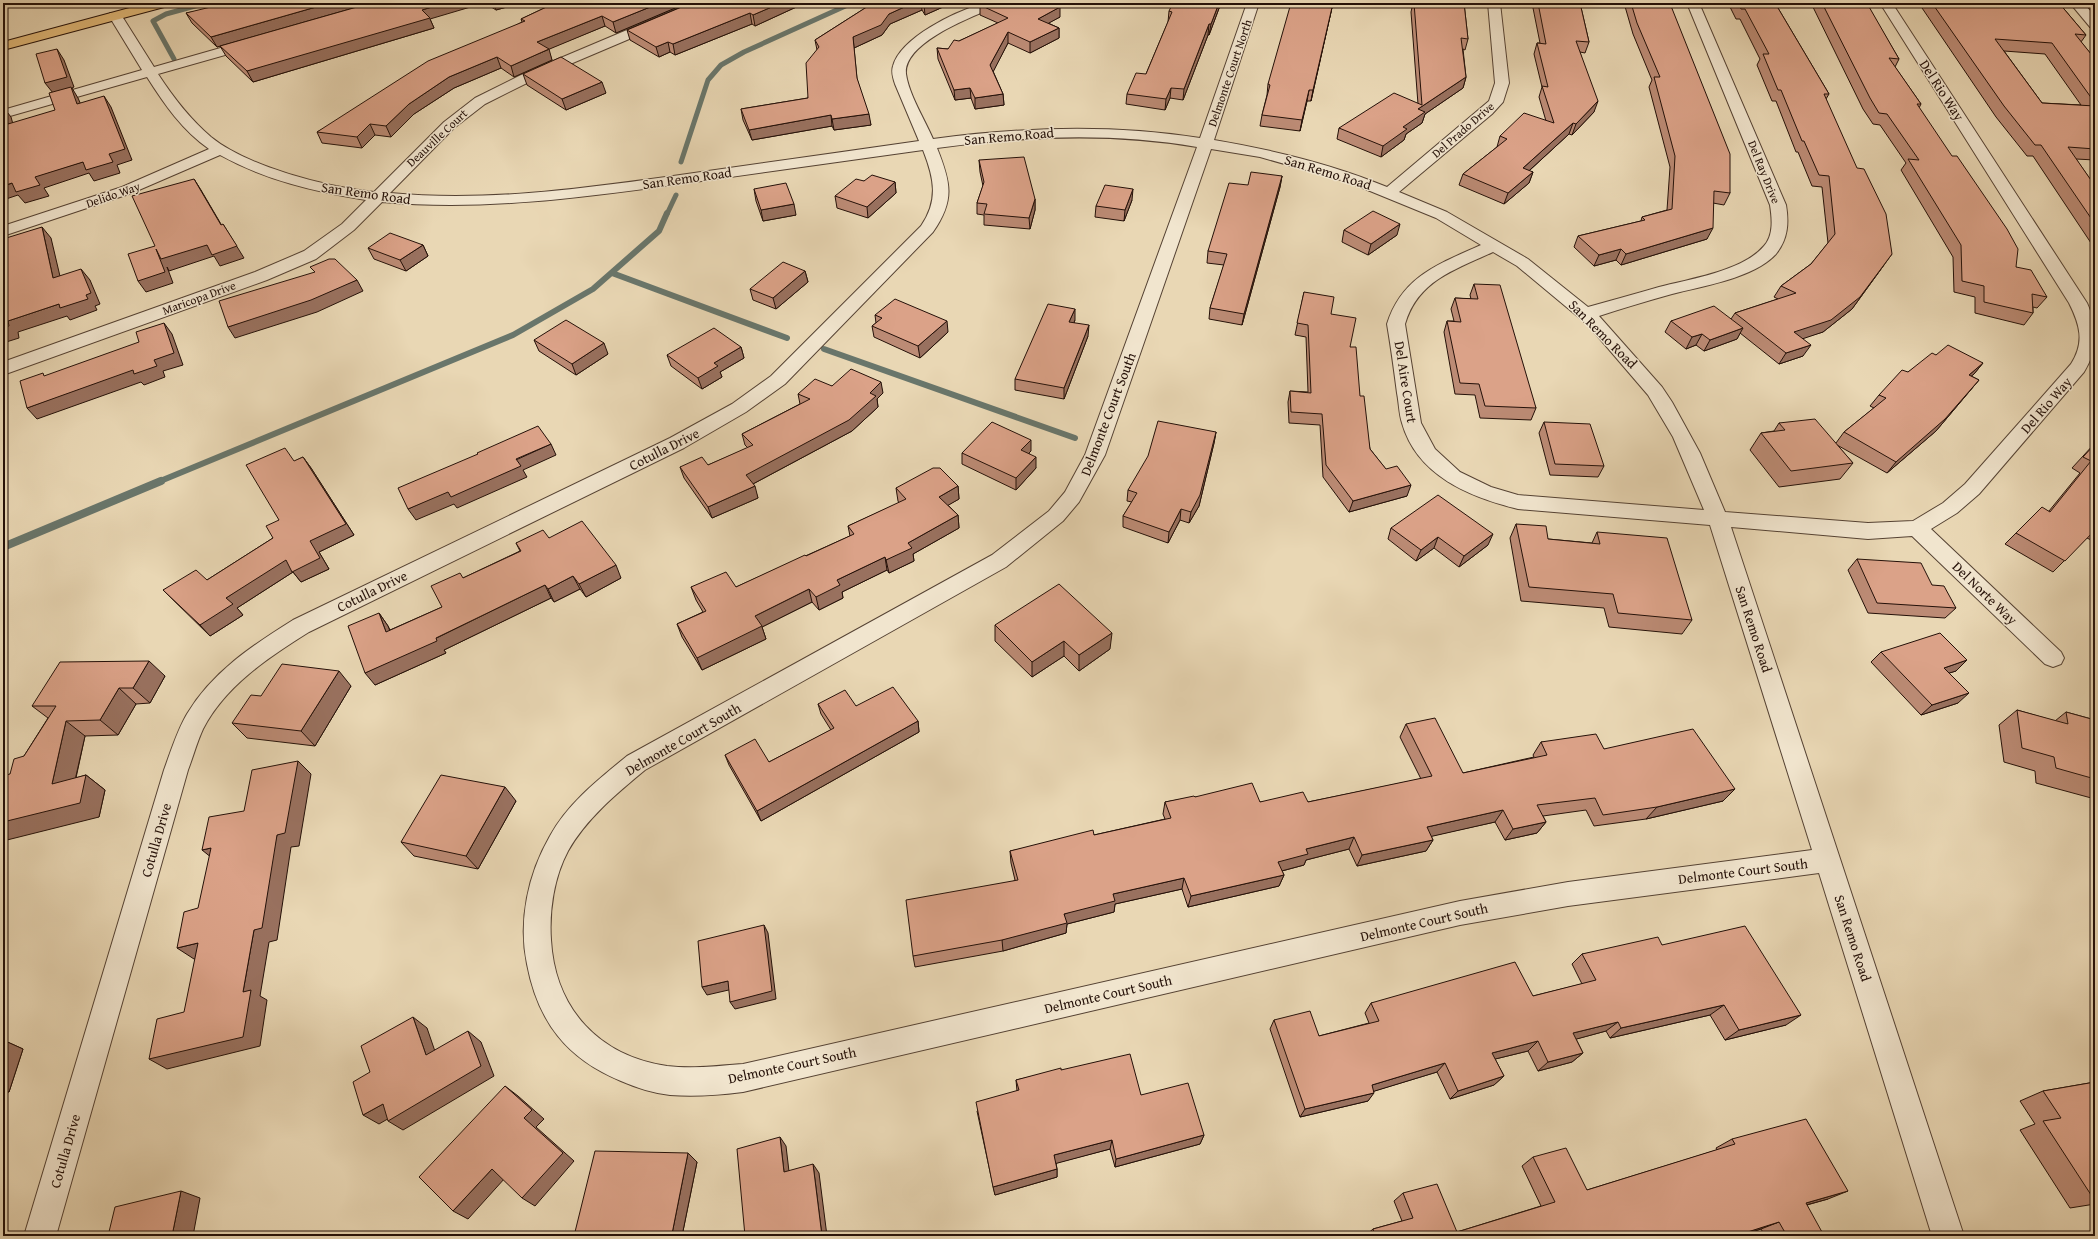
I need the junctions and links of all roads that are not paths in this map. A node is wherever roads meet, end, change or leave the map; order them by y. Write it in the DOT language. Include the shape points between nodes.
graph roads {
  1 [pos="163,3"];
  2 [pos="702,3"];
  3 [pos="993,3"];
  4 [pos="1253,3"];
  5 [pos="1494,3"];
  6 [pos="1693,3"];
  7 [pos="1886,3"];
  8 [pos="2076,3"];
  9 [pos="115,16"];
  10 [pos="2095,24"];
  11 [pos="266,39"];
  12 [pos="3,46"];
  13 [pos="151,71"];
  14 [pos="3,114"];
  15 [pos="1206,142"];
  16 [pos="928,143"];
  17 [pos="219,150"];
  18 [pos="1390,192"];
  19 [pos="378,197"];
  20 [pos="3,231"];
  21 [pos="1494,245"];
  22 [pos="1585,314"];
  23 [pos="3,369"];
  24 [pos="1718,519"];
  25 [pos="1917,528"];
  26 [pos="2053,658"];
  27 [pos="1828,860"];
  28 [pos="40,1236"];
  29 [pos="1948,1236"];
  1 -- 9 [label="main road"];
  2 -- 19 [label="street, Deauville Court" via="530,76 480,101 449,125"];
  3 -- 16 [label="street" via="927,36 907,53 900,67 902,84"];
  4 -- 15 [label="street, Delmonte Court North"];
  5 -- 18 [label="street, Del Prado Drive" via="1502,84 1496,102"];
  6 -- 22 [label="street, Del Ray Drive" via="1778,205 1780,229 1777,239 1761,258 1734,271"];
  7 -- 25 [label="street, Del Rio Way" via="2078,303 2091,332 2090,346 2078,368 1972,490 1940,515"];
  8 -- 10 [label="street"];
  9 -- 12 [label="main road"];
  9 -- 13 [label="street, San Remo Road"];
  11 -- 13 [label="street"];
  13 -- 14 [label="street"];
  13 -- 17 [label="street, San Remo Road" via="194,130"];
  15 -- 16 [label="street, San Remo Road" via="1132,133 1064,132 999,135"];
  15 -- 18 [label="street, San Remo Road" via="1304,163"];
  15 -- 27 [label="street, Delmonte Court South" via="1095,455 1072,497 1056,516 1016,549 977,575 636,763 587,806 567,833 553,857 543,887 537,919 537,952 544,985 561,1018 580,1041 600,1056 645,1076 675,1081 721,1081 743,1078 1468,912 1568,894"];
  16 -- 19 [label="street, San Remo Road" via="519,200 416,200"];
  16 -- 28 [label="street, Cotulla Drive" via="942,192 940,205 927,229 778,380 723,418 677,443 301,626 248,662 211,700 196,721 176,770"];
  17 -- 19 [label="street, San Remo Road" via="286,178 324,188"];
  17 -- 20 [label="street, Delido Way" via="127,190"];
  18 -- 21 [label="street, San Remo Road"];
  19 -- 23 [label="street, Maricopa Drive" via="337,236 295,262"];
  21 -- 22 [label="street, San Remo Road" via="1550,284"];
  21 -- 24 [label="street, Del Aire Court" via="1417,286 1407,296 1398,316 1396,324 1411,423 1419,443 1457,480 1504,499 1532,504"];
  22 -- 24 [label="street, San Remo Road" via="1640,370 1670,413 1694,458"];
  24 -- 25 [label="street, Del Rio Way" via="1868,531"];
  24 -- 27 [label="street, San Remo Road"];
  25 -- 26 [label="street, Del Norte Way"];
  27 -- 29 [label="street, San Remo Road"];
}
